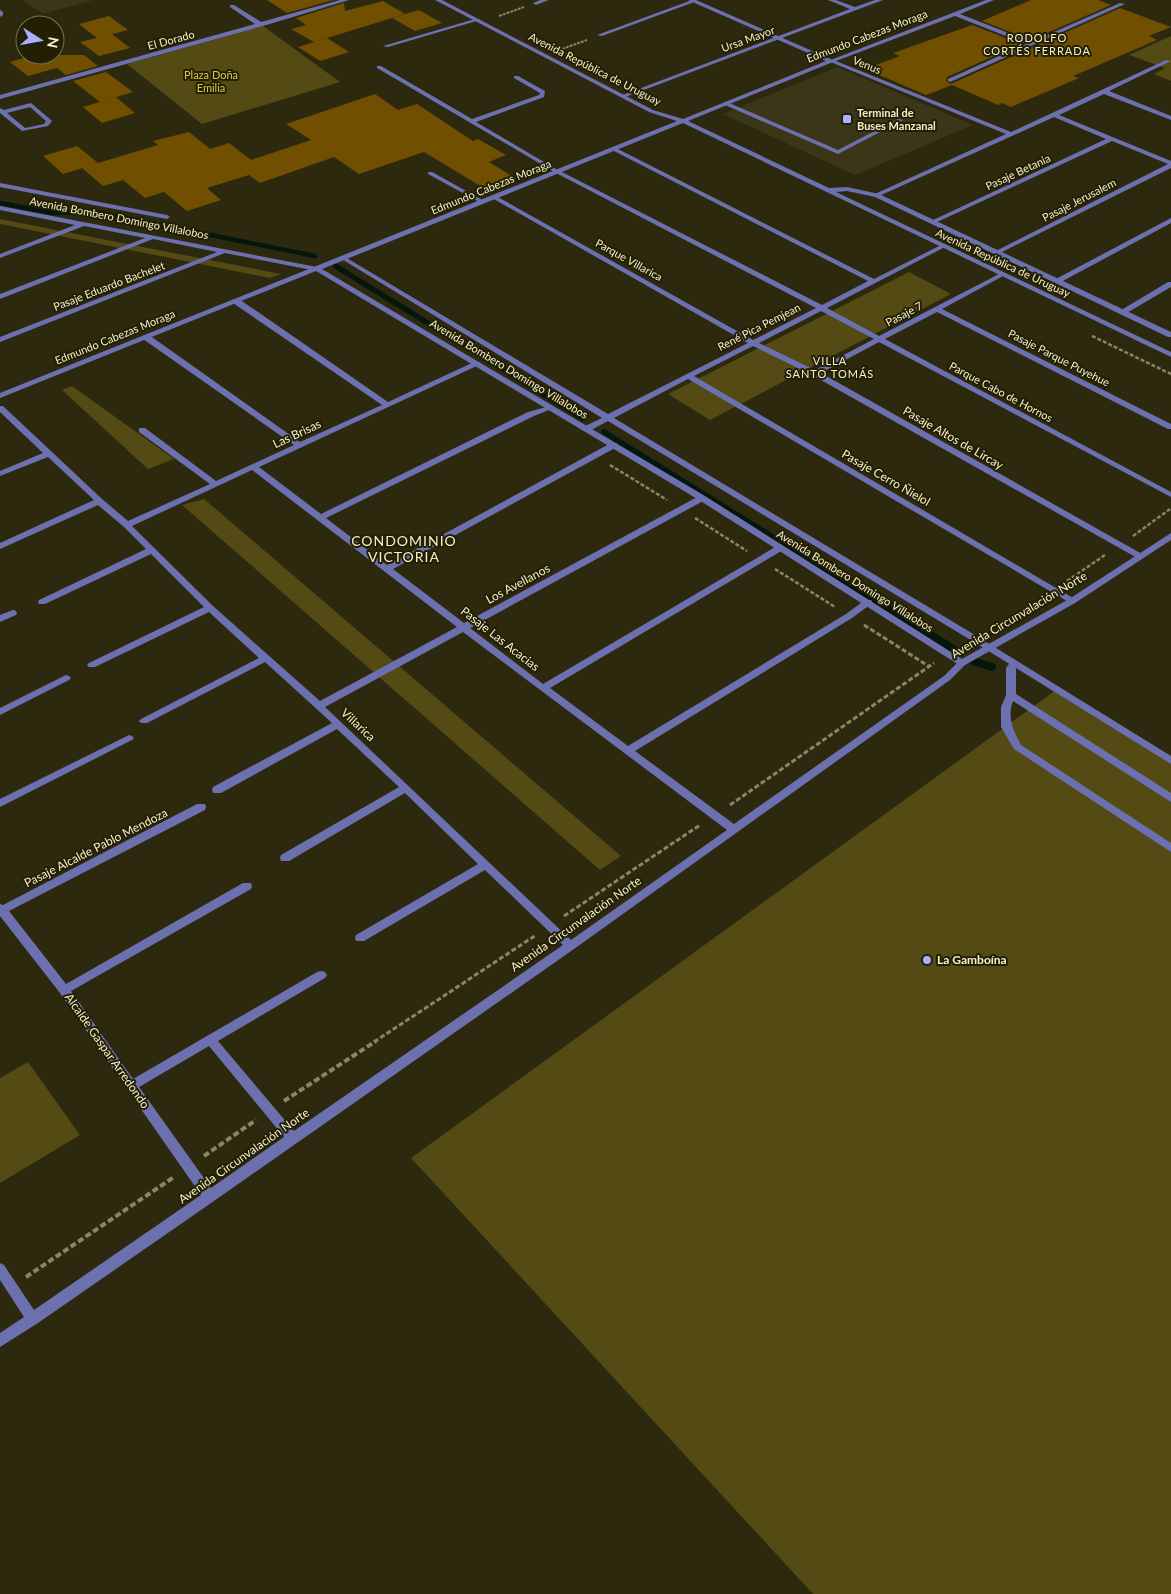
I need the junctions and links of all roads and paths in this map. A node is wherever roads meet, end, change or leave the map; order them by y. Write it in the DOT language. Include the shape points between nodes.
graph roads {
  1 [pos="346,0"];
  2 [pos="438,0"];
  3 [pos="546,0"];
  4 [pos="831,0"];
  5 [pos="880,0"];
  6 [pos="991,0"];
  7 [pos="692,1"];
  8 [pos="536,3"];
  9 [pos="1122,4"];
  10 [pos="232,6"];
  11 [pos="855,9"];
  12 [pos="954,14"];
  13 [pos="494,18"];
  14 [pos="477,20"];
  15 [pos="261,25"];
  16 [pos="600,35"];
  17 [pos="778,38"];
  18 [pos="1031,44"];
  19 [pos="386,46"];
  20 [pos="556,50"];
  21 [pos="831,61"];
  22 [pos="1168,61"];
  23 [pos="379,67"];
  24 [pos="516,77"];
  25 [pos="950,80"];
  26 [pos="1105,92"];
  27 [pos="623,96"];
  28 [pos="0,97"];
  29 [pos="726,104"];
  30 [pos="2,111"];
  31 [pos="1054,116"];
  32 [pos="1171,118"];
  33 [pos="900,120"];
  34 [pos="472,121"];
  35 [pos="684,121"];
  36 [pos="1010,134"];
  37 [pos="1111,139"];
  38 [pos="614,149"];
  39 [pos="1171,164"];
  40 [pos="558,172"];
  41 [pos="430,173"];
  42 [pos="0,185"];
  43 [pos="826,190"];
  44 [pos="877,195"];
  45 [pos="494,197"];
  46 [pos="483,202"];
  47 [pos="0,208"];
  48 [pos="14,211"];
  49 [pos="3,216"];
  50 [pos="167,217"];
  51 [pos="1171,220"];
  52 [pos="933,222"];
  53 [pos="83,224"];
  54 [pos="153,238"];
  55 [pos="943,246"];
  56 [pos="225,251"];
  57 [pos="996,253"];
  58 [pos="0,256"];
  59 [pos="343,258"];
  60 [pos="317,268"];
  61 [pos="1003,274"];
  62 [pos="873,281"];
  63 [pos="1056,281"];
  64 [pos="1171,284"];
  65 [pos="0,297"];
  66 [pos="236,301"];
  67 [pos="821,308"];
  68 [pos="937,309"];
  69 [pos="1122,312"];
  70 [pos="1171,335"];
  71 [pos="146,338"];
  72 [pos="0,340"];
  73 [pos="879,340"];
  74 [pos="753,343"];
  75 [pos="1171,354"];
  76 [pos="477,364"];
  77 [pos="816,373"];
  78 [pos="688,376"];
  79 [pos="0,396"];
  80 [pos="388,405"];
  81 [pos="0,408"];
  82 [pos="550,408"];
  83 [pos="608,418"];
  84 [pos="1171,427"];
  85 [pos="586,429"];
  86 [pos="142,430"];
  87 [pos="614,445"];
  88 [pos="300,446"];
  89 [pos="48,454"];
  90 [pos="595,456"];
  91 [pos="253,467"];
  92 [pos="0,474"];
  93 [pos="215,484"];
  94 [pos="1171,495"];
  95 [pos="702,498"];
  96 [pos="99,502"];
  97 [pos="1171,508"];
  98 [pos="682,509"];
  99 [pos="320,518"];
  100 [pos="127,524"];
  101 [pos="1171,536"];
  102 [pos="1119,545"];
  103 [pos="0,546"];
  104 [pos="780,548"];
  105 [pos="151,550"];
  106 [pos="1139,556"];
  107 [pos="761,560"];
  108 [pos="386,569"];
  109 [pos="1053,590"];
  110 [pos="1072,601"];
  111 [pos="42,602"];
  112 [pos="868,602"];
  113 [pos="210,608"];
  114 [pos="14,613"];
  115 [pos="849,616"];
  116 [pos="0,619"];
  117 [pos="464,627"];
  118 [pos="989,648"];
  119 [pos="948,654"];
  120 [pos="266,658"];
  121 [pos="962,663"];
  122 [pos="1014,663"];
  123 [pos="92,665"];
  124 [pos="929,666"];
  125 [pos="66,678"];
  126 [pos="947,678"];
  127 [pos="543,688"];
  128 [pos="1011,695"];
  129 [pos="319,706"];
  130 [pos="0,712"];
  131 [pos="144,721"];
  132 [pos="338,724"];
  133 [pos="128,738"];
  134 [pos="628,751"];
  135 [pos="1171,761"];
  136 [pos="406,788"];
  137 [pos="217,790"];
  138 [pos="1171,798"];
  139 [pos="0,803"];
  140 [pos="201,807"];
  141 [pos="714,815"];
  142 [pos="733,829"];
  143 [pos="1171,848"];
  144 [pos="284,858"];
  145 [pos="485,865"];
  146 [pos="247,886"];
  147 [pos="1,909"];
  148 [pos="550,926"];
  149 [pos="360,938"];
  150 [pos="570,946"];
  151 [pos="321,975"];
  152 [pos="64,990"];
  153 [pos="210,1039"];
  154 [pos="131,1086"];
  155 [pos="270,1111"];
  156 [pos="294,1139"];
  157 [pos="189,1167"];
  158 [pos="210,1197"];
  159 [pos="0,1269"];
  160 [pos="12,1287"];
  161 [pos="33,1319"];
  162 [pos="0,1341"];
  1 -- 15 [label="street, El Dorado"];
  2 -- 14 [label="street, Avenida República de Uruguay"];
  3 -- 8 [label="street"];
  4 -- 11 [label="street"];
  5 -- 11 [label="street, Ursa Mayor"];
  6 -- 12 [label="street, Edmundo Cabezas Moraga"];
  7 -- 16 [label="street"];
  7 -- 17 [label="street, Venus"];
  8 -- 13 [label="path"];
  9 -- 18 [label="street"];
  10 -- 15 [label="street"];
  11 -- 17 [label="street, Ursa Mayor"];
  12 -- 18 [label="street"];
  12 -- 21 [label="street, Edmundo Cabezas Moraga"];
  14 -- 19 [label="street"];
  14 -- 27 [label="street, Avenida República de Uruguay"];
  15 -- 28 [label="street, El Dorado"];
  16 -- 20 [label="path"];
  17 -- 21 [label="street, Venus"];
  17 -- 27 [label="street, Ursa Mayor"];
  18 -- 25 [label="street"];
  21 -- 29 [label="street, Edmundo Cabezas Moraga"];
  21 -- 36 [label="street, Venus"];
  22 -- 26 [label="street"];
  23 -- 34 [label="street, Parque Cabo de Hornos"];
  24 -- 34 [label="street" via="543,92 542,96"];
  26 -- 31 [label="street"];
  26 -- 32 [label="street"];
  27 -- 35 [label="street, Avenida República de Uruguay" via="651,111"];
  29 -- 33 [label="street" via="838,152"];
  29 -- 35 [label="street, Edmundo Cabezas Moraga"];
  30 -- 30 [label="street" via="24,130 49,121 31,105"];
  31 -- 36 [label="street"];
  31 -- 37 [label="street"];
  34 -- 40 [label="street, Parque Cabo de Hornos"];
  35 -- 38 [label="street, Edmundo Cabezas Moraga"];
  35 -- 43 [label="street, Avenida República de Uruguay"];
  36 -- 44 [label="street"];
  37 -- 39 [label="street"];
  37 -- 52 [label="street, Pasaje Betania"];
  38 -- 40 [label="street, Edmundo Cabezas Moraga"];
  38 -- 62 [label="street"];
  39 -- 57 [label="street, Pasaje Jerusalem"];
  40 -- 45 [label="street, Edmundo Cabezas Moraga"];
  40 -- 67 [label="street, Parque Cabo de Hornos"];
  41 -- 46 [label="street"];
  42 -- 50 [label="street, Avenida Bombero Domingo Villalobos"];
  43 -- 44 [label="street, Avenida República de Uruguay" via="847,189"];
  43 -- 55 [label="street, Avenida República de Uruguay"];
  44 -- 52 [label="street, Avenida República de Uruguay"];
  45 -- 46 [label="street, Edmundo Cabezas Moraga"];
  45 -- 74 [label="street, Parque Villarica"];
  46 -- 59 [label="street, Edmundo Cabezas Moraga"];
  47 -- 48 [label="street, Avenida Bombero Domingo Villalobos"];
  48 -- 49 [label="street"];
  48 -- 53 [label="street, Avenida Bombero Domingo Villalobos"];
  51 -- 63 [label="street"];
  52 -- 57 [label="street, Avenida República de Uruguay"];
  53 -- 54 [label="street, Avenida Bombero Domingo Villalobos"];
  53 -- 58 [label="street"];
  54 -- 56 [label="street, Avenida Bombero Domingo Villalobos"];
  54 -- 65 [label="street"];
  55 -- 61 [label="street, Avenida República de Uruguay"];
  55 -- 62 [label="street, René Pica Pemjean"];
  56 -- 60 [label="street, Avenida Bombero Domingo Villalobos"];
  56 -- 72 [label="street, Pasaje Eduardo Bachelet"];
  57 -- 63 [label="street, Avenida República de Uruguay"];
  59 -- 60 [label="street, Edmundo Cabezas Moraga"];
  59 -- 83 [label="street, Avenida Bombero Domingo Villalobos"];
  60 -- 66 [label="street, Edmundo Cabezas Moraga"];
  60 -- 76 [label="street, Avenida Bombero Domingo Villalobos"];
  61 -- 68 [label="street, Pasaje 7"];
  61 -- 75 [label="street, Avenida República de Uruguay"];
  62 -- 67 [label="street, René Pica Pemjean"];
  63 -- 69 [label="street, Avenida República de Uruguay"];
  64 -- 69 [label="street"];
  66 -- 71 [label="street, Edmundo Cabezas Moraga"];
  66 -- 80 [label="street"];
  67 -- 73 [label="street, Parque Cabo de Hornos"];
  67 -- 74 [label="street, René Pica Pemjean"];
  68 -- 73 [label="street, Pasaje 7"];
  68 -- 84 [label="street, Pasaje Parque Puyehue"];
  69 -- 70 [label="street, Avenida República de Uruguay"];
  71 -- 79 [label="street, Edmundo Cabezas Moraga"];
  71 -- 88 [label="street"];
  73 -- 77 [label="street, Pasaje 7"];
  73 -- 94 [label="street, Parque Cabo de Hornos"];
  74 -- 77 [label="street, Pasaje Altos de Lircay"];
  74 -- 78 [label="street, René Pica Pemjean"];
  76 -- 80 [label="street, Las Brisas"];
  76 -- 82 [label="street, Avenida Bombero Domingo Villalobos"];
  77 -- 102 [label="street, Pasaje Altos de Lircay"];
  78 -- 83 [label="street, René Pica Pemjean"];
  78 -- 109 [label="street, Pasaje Cerro Ñielol"];
  80 -- 88 [label="street, Las Brisas"];
  81 -- 89 [label="street, Villarica"];
  82 -- 85 [label="street, Avenida Bombero Domingo Villalobos"];
  82 -- 99 [label="street" via="531,414"];
  83 -- 85 [label="street, René Pica Pemjean"];
  83 -- 118 [label="street, Avenida Bombero Domingo Villalobos"];
  85 -- 87 [label="street, Avenida Bombero Domingo Villalobos"];
  86 -- 93 [label="street"];
  87 -- 90 [label="street"];
  87 -- 95 [label="street, Avenida Bombero Domingo Villalobos"];
  88 -- 91 [label="street, Las Brisas"];
  89 -- 92 [label="street"];
  89 -- 96 [label="street, Villarica"];
  90 -- 98 [label="path"];
  90 -- 108 [label="street"];
  91 -- 93 [label="street, Las Brisas"];
  91 -- 99 [label="street, Pasaje Las Acacias"];
  93 -- 100 [label="street, Las Brisas"];
  95 -- 98 [label="street, Los Avellanos"];
  95 -- 104 [label="street, Avenida Bombero Domingo Villalobos"];
  96 -- 100 [label="street, Villarica"];
  96 -- 103 [label="street"];
  97 -- 102 [label="path, Avenida Circunvalación Norte"];
  98 -- 107 [label="path"];
  98 -- 117 [label="street, Los Avellanos"];
  99 -- 108 [label="street, Pasaje Las Acacias"];
  100 -- 105 [label="street, Villarica"];
  101 -- 106 [label="street, Avenida Circunvalación Norte"];
  102 -- 106 [label="street, Pasaje Altos de Lircay"];
  102 -- 109 [label="path, Avenida Circunvalación Norte"];
  104 -- 107 [label="street"];
  104 -- 112 [label="street, Avenida Bombero Domingo Villalobos"];
  105 -- 111 [label="street"];
  105 -- 113 [label="street, Villarica"];
  106 -- 110 [label="street, Avenida Circunvalación Norte"];
  107 -- 115 [label="path"];
  107 -- 127 [label="street"];
  108 -- 117 [label="street, Pasaje Las Acacias"];
  109 -- 110 [label="street, Pasaje Cerro Ñielol"];
  110 -- 118 [label="street, Avenida Circunvalación Norte"];
  112 -- 115 [label="street"];
  112 -- 119 [label="street, Avenida Bombero Domingo Villalobos"];
  113 -- 120 [label="street, Villarica"];
  113 -- 123 [label="street"];
  114 -- 116 [label="street"];
  115 -- 124 [label="path"];
  115 -- 134 [label="street"];
  117 -- 127 [label="street, Pasaje Las Acacias"];
  117 -- 129 [label="street, Los Avellanos"];
  118 -- 121 [label="street, Avenida Circunvalación Norte"];
  118 -- 122 [label="street, Avenida Bombero Domingo Villalobos"];
  119 -- 121 [label="street, Avenida Bombero Domingo Villalobos"];
  119 -- 124 [label="path, Avenida Circunvalación Norte"];
  120 -- 129 [label="street, Villarica"];
  120 -- 131 [label="street"];
  121 -- 126 [label="street, Avenida Circunvalación Norte"];
  122 -- 128 [label="street" via="1011,668"];
  122 -- 135 [label="street, Avenida Bombero Domingo Villalobos"];
  124 -- 126 [label="path"];
  124 -- 141 [label="path, Avenida Circunvalación Norte"];
  125 -- 130 [label="street"];
  126 -- 142 [label="street, Avenida Circunvalación Norte"];
  127 -- 134 [label="street, Pasaje Las Acacias"];
  128 -- 138 [label="street"];
  128 -- 143 [label="street" via="1006,707 1006,727 1017,747"];
  129 -- 132 [label="street, Villarica"];
  132 -- 136 [label="street, Villarica"];
  132 -- 137 [label="street"];
  133 -- 139 [label="street"];
  134 -- 141 [label="street, Pasaje Las Acacias"];
  136 -- 144 [label="street"];
  136 -- 145 [label="street, Villarica"];
  140 -- 147 [label="street, Pasaje Alcalde Pablo Mendoza"];
  141 -- 142 [label="street, Pasaje Las Acacias"];
  141 -- 148 [label="path, Avenida Circunvalación Norte"];
  142 -- 150 [label="street, Avenida Circunvalación Norte"];
  145 -- 148 [label="street, Villarica"];
  145 -- 149 [label="street"];
  146 -- 152 [label="street"];
  147 -- 152 [label="street, Alcalde Gaspar Arredondo"];
  148 -- 150 [label="street, Villarica"];
  148 -- 155 [label="path, Avenida Circunvalación Norte"];
  150 -- 156 [label="street, Avenida Circunvalación Norte"];
  151 -- 153 [label="street"];
  152 -- 154 [label="street, Alcalde Gaspar Arredondo"];
  153 -- 154 [label="street"];
  153 -- 155 [label="street"];
  154 -- 157 [label="street, Alcalde Gaspar Arredondo"];
  155 -- 156 [label="street"];
  155 -- 157 [label="path, Avenida Circunvalación Norte"];
  156 -- 158 [label="street, Avenida Circunvalación Norte"];
  157 -- 158 [label="street, Alcalde Gaspar Arredondo"];
  157 -- 160 [label="path, Avenida Circunvalación Norte"];
  158 -- 161 [label="street, Avenida Circunvalación Norte"];
  159 -- 160 [label="street"];
  160 -- 161 [label="street"];
  161 -- 162 [label="street, Avenida Circunvalación Norte"];
}
